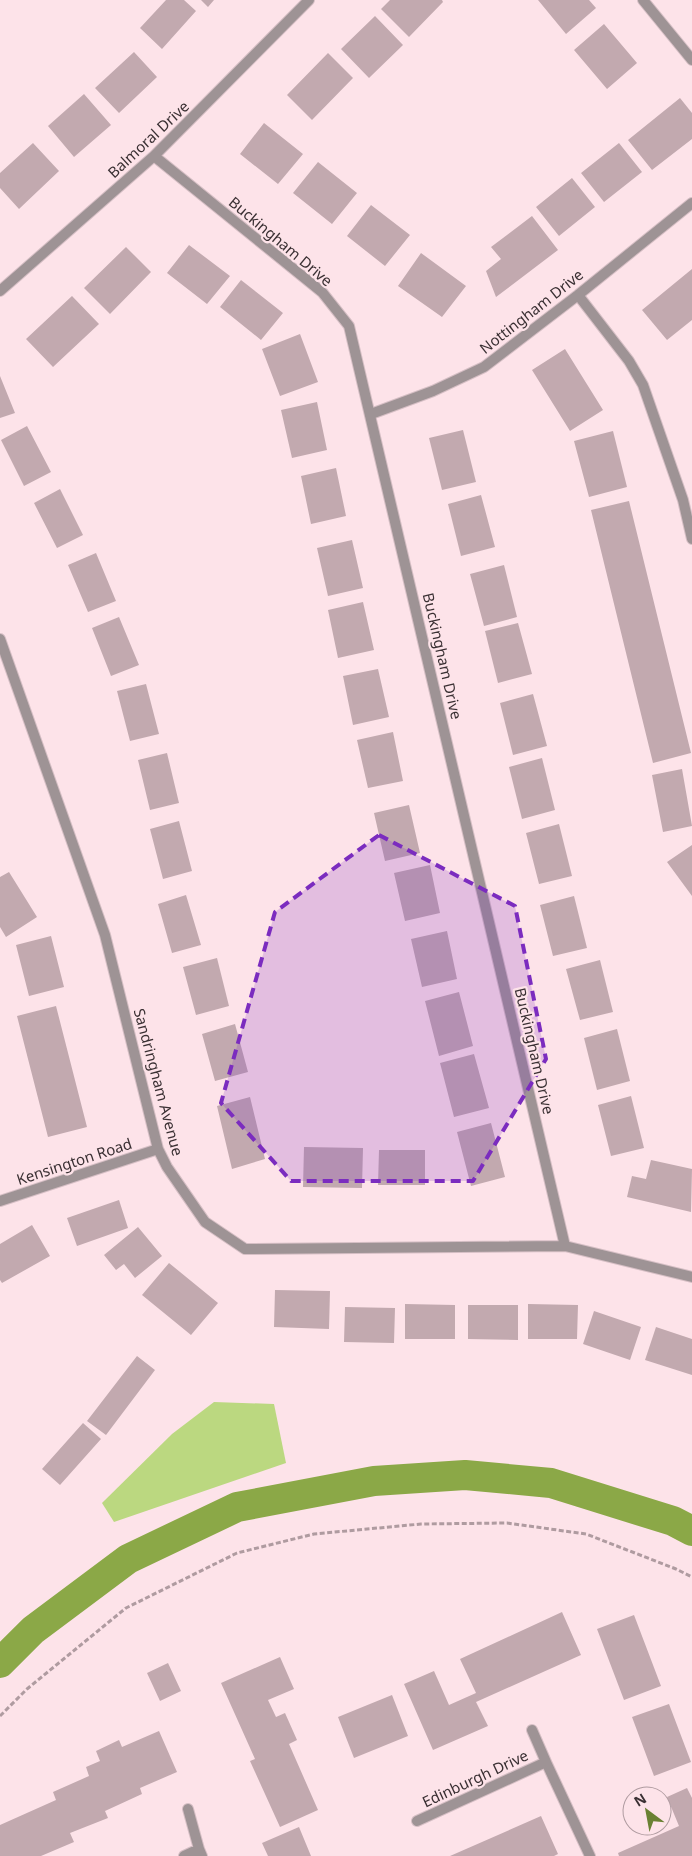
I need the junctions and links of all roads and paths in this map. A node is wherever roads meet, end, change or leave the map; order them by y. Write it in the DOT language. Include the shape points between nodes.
graph roads {
  1 [pos="309,0"];
  2 [pos="643,0"];
  3 [pos="692,60"];
  4 [pos="154,156"];
  5 [pos="692,203"];
  6 [pos="0,291"];
  7 [pos="578,295"];
  8 [pos="371,414"];
  9 [pos="688,499"];
  10 [pos="692,539"];
  11 [pos="0,639"];
  12 [pos="158,1149"];
  13 [pos="0,1201"];
  14 [pos="565,1246"];
  15 [pos="692,1277"];
  16 [pos="692,1577"];
  17 [pos="0,1716"];
  18 [pos="532,1730"];
  19 [pos="546,1762"];
  20 [pos="188,1808"];
  21 [pos="417,1821"];
  22 [pos="200,1853"];
  23 [pos="184,1856"];
  24 [pos="590,1856"];
  1 -- 4 [label="street, Balmoral Drive"];
  2 -- 3 [label="street"];
  4 -- 6 [label="street, Balmoral Drive"];
  4 -- 8 [label="street, Buckingham Drive" via="322,292 349,326"];
  5 -- 7 [label="street, Nottingham Drive"];
  7 -- 8 [label="street, Nottingham Drive" via="484,367"];
  7 -- 9 [label="street" via="629,361 643,385"];
  8 -- 14 [label="street, Buckingham Drive"];
  9 -- 10 [label="street"];
  11 -- 12 [label="street, Sandringham Avenue" via="105,935"];
  12 -- 13 [label="street, Kensington Road"];
  12 -- 14 [label="street, Sandringham Avenue" via="167,1168 205,1222 246,1249"];
  14 -- 15 [label="street, Sandringham Avenue"];
  16 -- 17 [label="path" via="586,1534 507,1523 421,1524 314,1534 237,1553 126,1608 27,1689"];
  18 -- 19 [label="street, Edinburgh Drive"];
  19 -- 21 [label="street, Edinburgh Drive"];
  19 -- 24 [label="street, Edinburgh Drive"];
  20 -- 22 [label="street"];
  22 -- 23 [label="street"];
}
